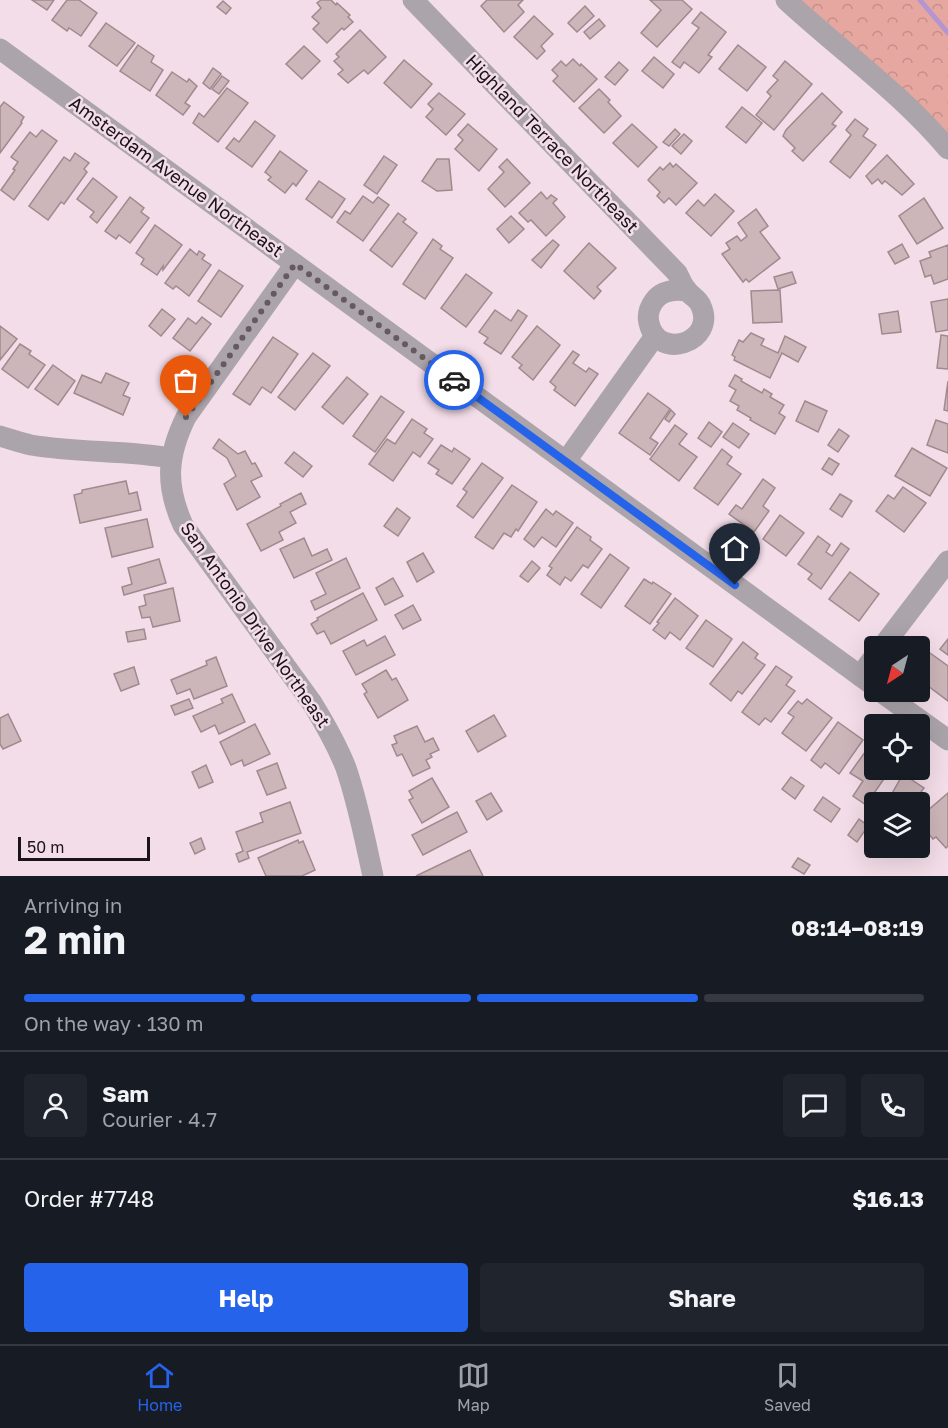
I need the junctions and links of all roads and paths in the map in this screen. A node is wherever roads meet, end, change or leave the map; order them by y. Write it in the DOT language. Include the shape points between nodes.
graph roads {
  1 [pos="413,0"];
  2 [pos="786,0"];
  3 [pos="0,49"];
  4 [pos="948,149"];
  5 [pos="295,264"];
  6 [pos="687,291"];
  7 [pos="655,336"];
  8 [pos="0,436"];
  9 [pos="171,458"];
  10 [pos="566,461"];
  11 [pos="948,561"];
  12 [pos="891,636"];
  13 [pos="864,679"];
  14 [pos="895,702"];
  15 [pos="948,740"];
  16 [pos="373,876"];
  1 -- 6 [label="street, Highland Terrace Northeast" via="677,273"];
  2 -- 4 [label="street" via="902,100"];
  3 -- 5 [label="street, Amsterdam Avenue Northeast"];
  5 -- 9 [label="street, San Antonio Drive Northeast" via="186,417 175,438"];
  5 -- 10 [label="street, Amsterdam Avenue Northeast"];
  6 -- 7 [label="street" via="666,291 650,306 648,316"];
  6 -- 7 [label="street, Highland Terrace Northeast" via="702,307 704,318 695,338 675,345"];
  7 -- 10 [label="street"];
  8 -- 9 [label="street" via="57,448"];
  9 -- 16 [label="street, San Antonio Drive Northeast" via="171,493 183,525 330,733 357,805"];
  10 -- 13 [label="street, Amsterdam Avenue Northeast"];
  11 -- 12 [label="street"];
  14 -- 15 [label="street"];
}
